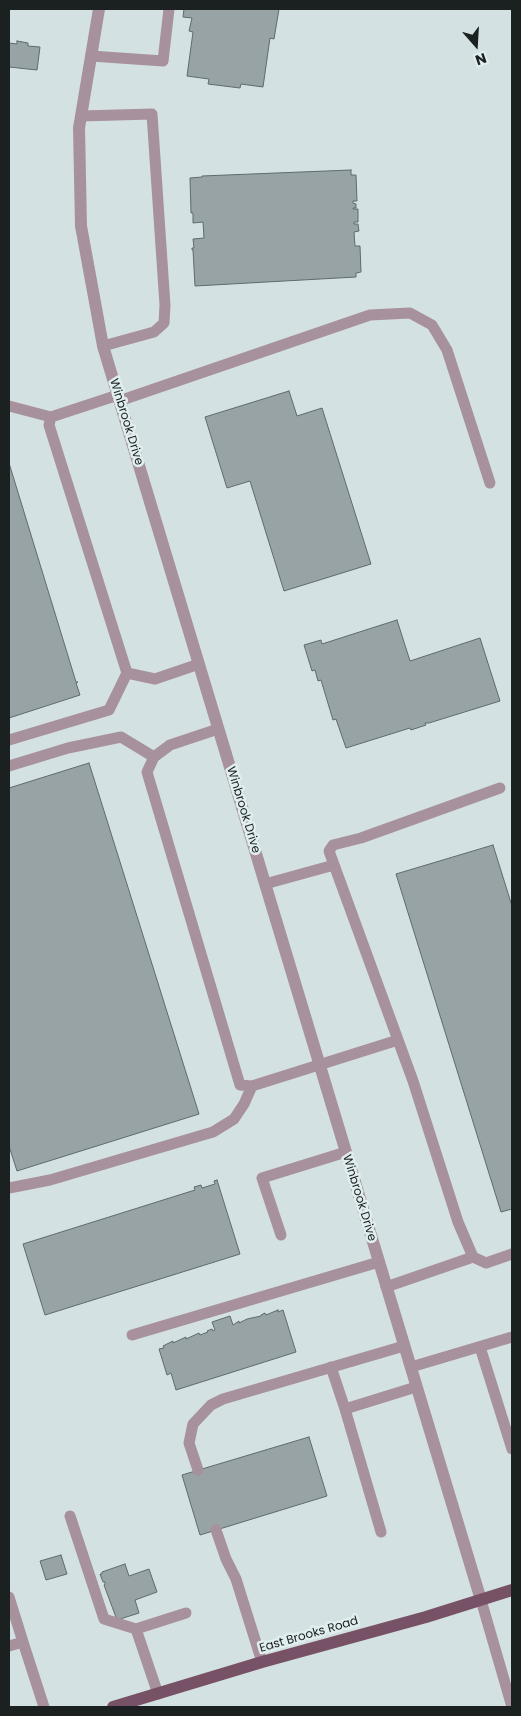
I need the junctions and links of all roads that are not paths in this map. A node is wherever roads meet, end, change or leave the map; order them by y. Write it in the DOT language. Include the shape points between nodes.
graph roads {
  1 [pos="99,9"];
  2 [pos="169,9"];
  3 [pos="91,56"];
  4 [pos="81,116"];
  5 [pos="103,346"];
  6 [pos="118,398"];
  7 [pos="9,406"];
  8 [pos="51,417"];
  9 [pos="490,483"];
  10 [pos="199,664"];
  11 [pos="127,673"];
  12 [pos="218,729"];
  13 [pos="9,740"];
  14 [pos="154,757"];
  15 [pos="9,766"];
  16 [pos="500,788"];
  17 [pos="334,865"];
  18 [pos="265,884"];
  19 [pos="398,1040"];
  20 [pos="319,1064"];
  21 [pos="252,1086"];
  22 [pos="346,1152"];
  23 [pos="9,1188"];
  24 [pos="281,1235"];
  25 [pos="512,1254"];
  26 [pos="473,1257"];
  27 [pos="379,1262"];
  28 [pos="386,1287"];
  29 [pos="132,1335"];
  30 [pos="512,1337"];
  31 [pos="404,1346"];
  32 [pos="480,1347"];
  33 [pos="331,1367"];
  34 [pos="411,1367"];
  35 [pos="416,1386"];
  36 [pos="345,1409"];
  37 [pos="512,1449"];
  38 [pos="198,1470"];
  39 [pos="70,1516"];
  40 [pos="216,1530"];
  41 [pos="380,1532"];
  42 [pos="512,1590"];
  43 [pos="9,1597"];
  44 [pos="481,1600"];
  45 [pos="186,1613"];
  46 [pos="136,1630"];
  47 [pos="23,1642"];
  48 [pos="9,1646"];
  49 [pos="262,1662"];
  50 [pos="158,1694"];
  51 [pos="44,1707"];
  52 [pos="112,1707"];
  53 [pos="512,1707"];
  1 -- 3 [label="street, Winbrook Drive"];
  2 -- 3 [label="lane" via="163,61"];
  3 -- 4 [label="street, Winbrook Drive"];
  4 -- 5 [label="street, Winbrook Drive" via="81,226"];
  4 -- 5 [label="lane" via="152,114 164,322 154,332"];
  5 -- 6 [label="street, Winbrook Drive"];
  6 -- 8 [label="lane"];
  6 -- 9 [label="lane" via="370,315 410,313 432,326 447,350"];
  6 -- 10 [label="street, Winbrook Drive"];
  7 -- 8 [label="lane"];
  8 -- 11 [label="lane" via="49,425"];
  10 -- 11 [label="lane" via="155,679"];
  10 -- 12 [label="street, Winbrook Drive"];
  11 -- 13 [label="lane" via="109,710"];
  12 -- 14 [label="lane" via="170,745"];
  12 -- 18 [label="street, Winbrook Drive"];
  14 -- 15 [label="lane" via="121,737 68,748"];
  14 -- 21 [label="lane" via="147,772 237,1076 240,1085"];
  16 -- 17 [label="lane" via="333,845 329,851"];
  17 -- 18 [label="lane"];
  17 -- 19 [label="lane"];
  18 -- 20 [label="street, Winbrook Drive"];
  19 -- 20 [label="lane"];
  19 -- 26 [label="lane" via="458,1222"];
  20 -- 21 [label="lane"];
  20 -- 22 [label="street, Winbrook Drive"];
  21 -- 23 [label="lane" via="234,1119 213,1132 50,1180"];
  22 -- 24 [label="lane" via="262,1178"];
  22 -- 27 [label="street, Winbrook Drive"];
  25 -- 26 [label="lane" via="486,1263"];
  26 -- 28 [label="lane"];
  27 -- 28 [label="street, Winbrook Drive"];
  27 -- 29 [label="lane"];
  28 -- 31 [label="street, Winbrook Drive"];
  30 -- 32 [label="lane"];
  31 -- 33 [label="lane"];
  31 -- 34 [label="street, Winbrook Drive"];
  32 -- 34 [label="lane"];
  32 -- 37 [label="lane"];
  33 -- 36 [label="lane"];
  33 -- 38 [label="lane" via="211,1405 193,1424 189,1443"];
  34 -- 35 [label="street, Winbrook Drive"];
  35 -- 36 [label="lane"];
  35 -- 44 [label="street, Winbrook Drive"];
  36 -- 41 [label="lane"];
  39 -- 46 [label="lane" via="104,1619"];
  40 -- 49 [label="lane" via="236,1579"];
  42 -- 44 [label="main road, East Brooks Road"];
  43 -- 47 [label="lane"];
  44 -- 49 [label="main road, East Brooks Road"];
  44 -- 53 [label="lane"];
  45 -- 46 [label="lane"];
  46 -- 50 [label="lane"];
  47 -- 48 [label="lane"];
  47 -- 51 [label="lane"];
  49 -- 50 [label="main road, East Brooks Road"];
  50 -- 52 [label="main road, East Brooks Road"];
}
